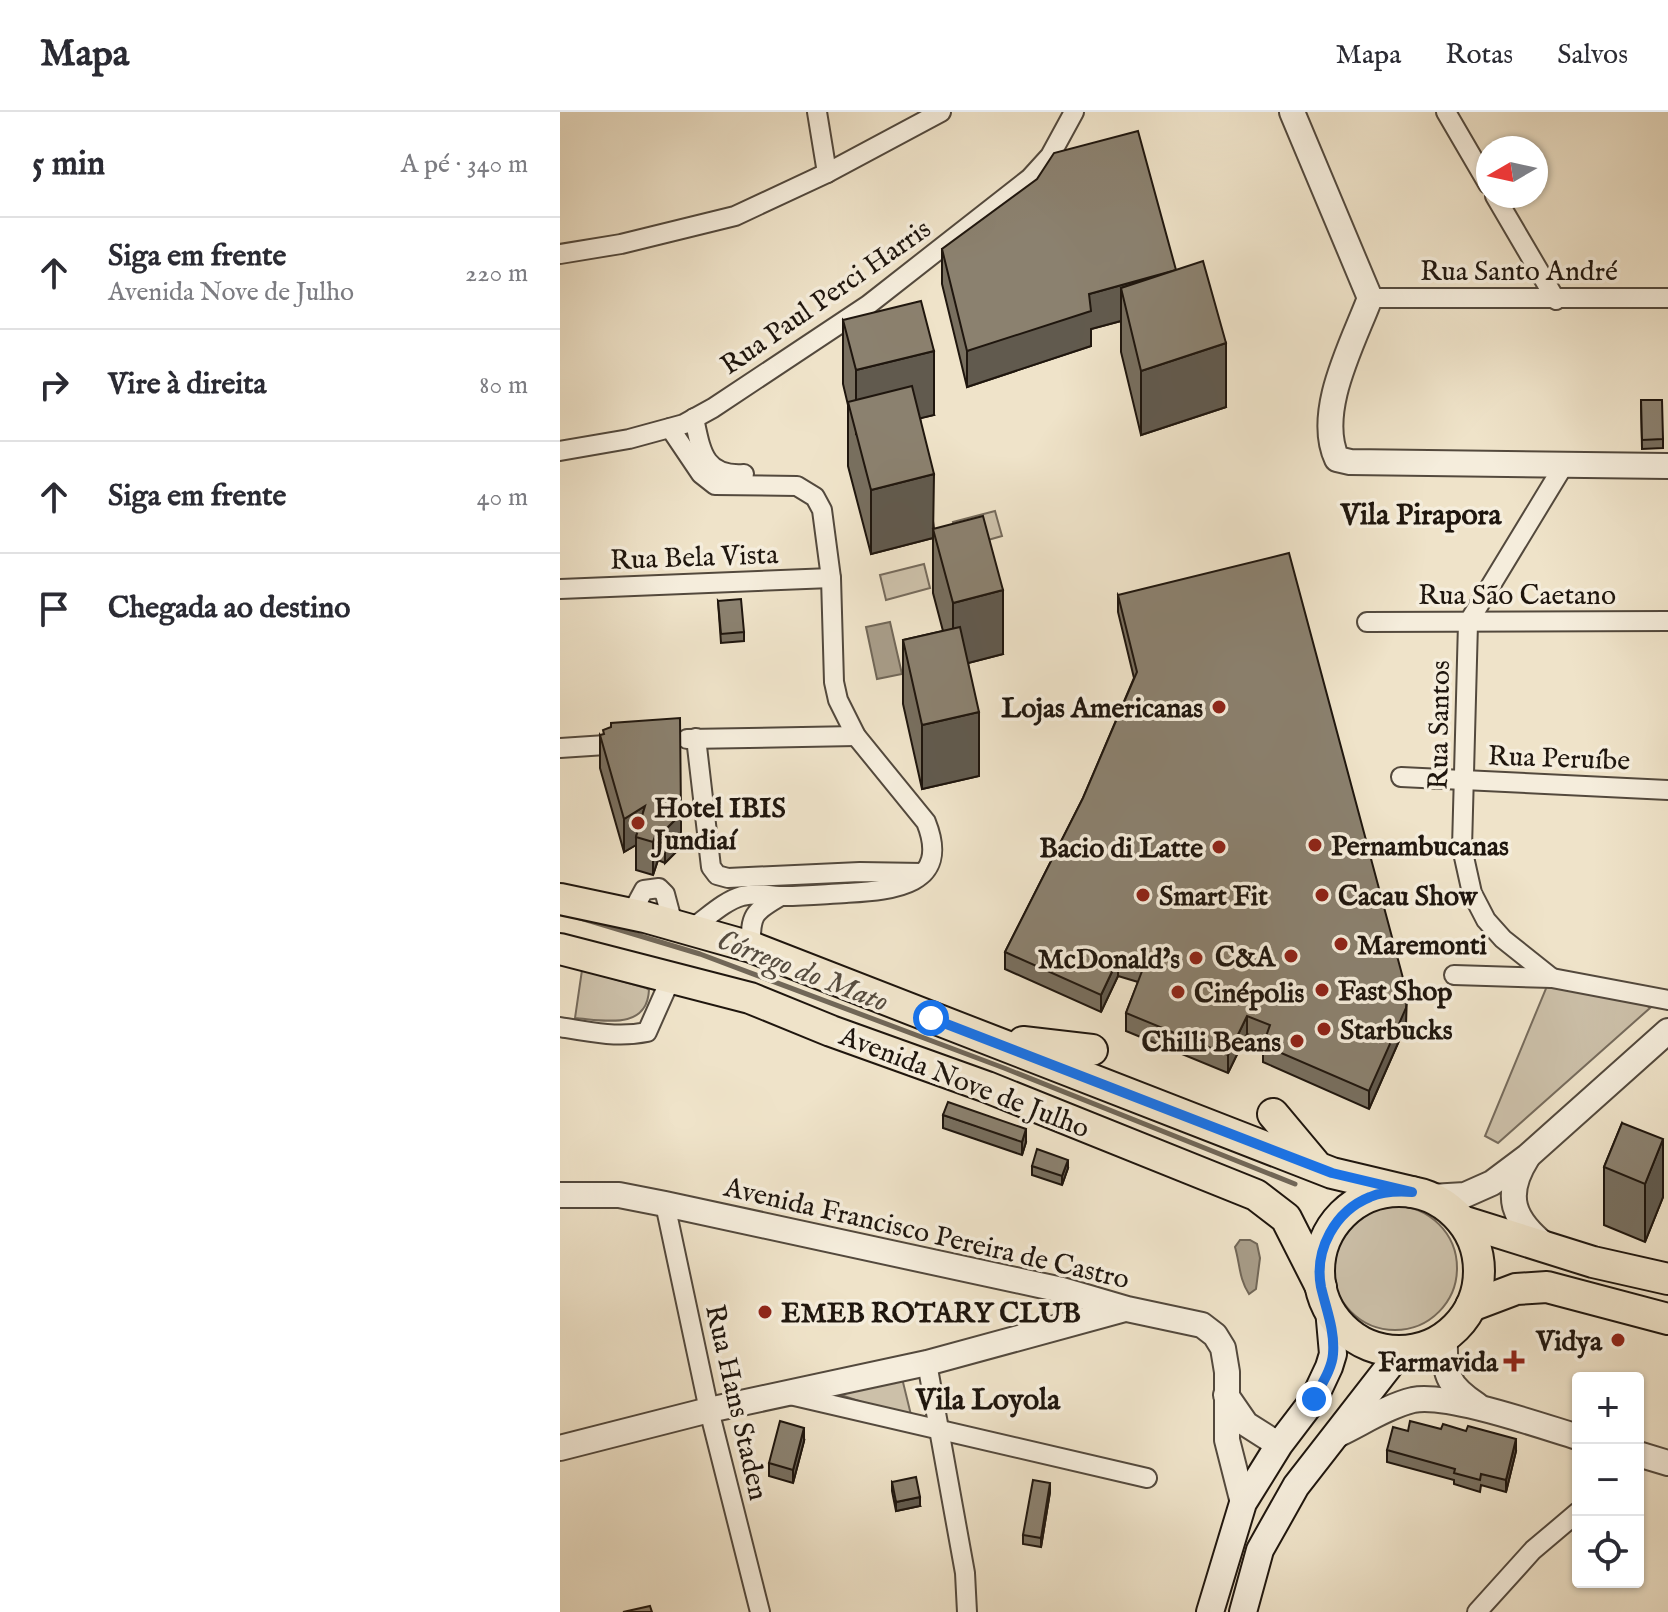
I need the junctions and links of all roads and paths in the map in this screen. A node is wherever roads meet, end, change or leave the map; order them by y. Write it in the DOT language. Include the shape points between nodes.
graph roads {
  1 [pos="817,112"];
  2 [pos="941,112"];
  3 [pos="1074,112"];
  4 [pos="1292,112"];
  5 [pos="1446,112"];
  6 [pos="1476,163"];
  7 [pos="827,173"];
  8 [pos="1502,208"];
  9 [pos="560,254"];
  10 [pos="1370,298"];
  11 [pos="1668,298"];
  12 [pos="1556,300"];
  13 [pos="694,418"];
  14 [pos="670,428"];
  15 [pos="560,451"];
  16 [pos="1564,465"];
  17 [pos="1668,466"];
  18 [pos="831,578"];
  19 [pos="560,589"];
  20 [pos="1668,621"];
  21 [pos="1367,622"];
  22 [pos="1468,623"];
  23 [pos="856,736"];
  24 [pos="696,738"];
  25 [pos="666,740"];
  26 [pos="635,743"];
  27 [pos="560,748"];
  28 [pos="1401,777"];
  29 [pos="1465,781"];
  30 [pos="1668,790"];
  31 [pos="923,873"];
  32 [pos="781,896"];
  33 [pos="560,899"];
  34 [pos="682,926"];
  35 [pos="751,947"];
  36 [pos="560,949"];
  37 [pos="1454,975"];
  38 [pos="671,978"];
  39 [pos="1552,978"];
  40 [pos="1668,1000"];
  41 [pos="560,1027"];
  42 [pos="1668,1031"];
  43 [pos="992,1041"];
  44 [pos="1092,1050"];
  45 [pos="1273,1114"];
  46 [pos="1528,1156"];
  47 [pos="1318,1168"];
  48 [pos="1422,1194"];
  49 [pos="560,1195"];
  50 [pos="665,1204"];
  51 [pos="1462,1221"];
  52 [pos="1548,1247"];
  53 [pos="1668,1279"];
  54 [pos="1325,1298"];
  55 [pos="1471,1306"];
  56 [pos="1127,1309"];
  57 [pos="1668,1319"];
  58 [pos="1445,1337"];
  59 [pos="1401,1351"];
  60 [pos="927,1363"];
  61 [pos="790,1395"];
  62 [pos="1226,1395"];
  63 [pos="709,1410"];
  64 [pos="1486,1411"];
  65 [pos="941,1431"];
  66 [pos="1339,1434"];
  67 [pos="1572,1435"];
  68 [pos="1279,1445"];
  69 [pos="560,1448"];
  70 [pos="1147,1478"];
  71 [pos="1243,1503"];
  72 [pos="1573,1516"];
  73 [pos="760,1612"];
  74 [pos="967,1612"];
  75 [pos="1210,1612"];
  76 [pos="1243,1612"];
  77 [pos="1477,1612"];
  1 -- 7 [label="street"];
  2 -- 7 [label="street"];
  3 -- 13 [label="street, Rua Paul Perci Harris" via="1050,156 985,215 868,305"];
  4 -- 10 [label="street"];
  5 -- 6 [label="street"];
  7 -- 9 [label="street" via="735,216"];
  8 -- 12 [label="street"];
  10 -- 12 [label="street, Rua Santo André"];
  10 -- 16 [label="street" via="1330,410 1329,434 1337,459"];
  11 -- 12 [label="street, Rua Santo André"];
  13 -- 14 [label="street, Rua Paul Perci Harris"];
  13 -- 18 [label="street" via="711,468 735,475 785,472 818,483 831,507 835,531"];
  14 -- 15 [label="street, Rua Paul Perci Harris"];
  14 -- 18 [label="street" via="707,481 797,486 815,497 822,510"];
  16 -- 17 [label="street"];
  16 -- 22 [label="street, Rua Santos"];
  18 -- 19 [label="street, Rua Bela Vista"];
  18 -- 23 [label="street" via="834,682"];
  20 -- 22 [label="street, Rua São Caetano"];
  21 -- 22 [label="street, Rua São Caetano"];
  22 -- 29 [label="street, Rua Santos"];
  23 -- 24 [label="street"];
  23 -- 31 [label="street" via="926,822 932,850"];
  24 -- 25 [label="street"];
  24 -- 31 [label="street" via="713,872 728,878"];
  26 -- 27 [label="street"];
  28 -- 29 [label="street, Rua Peruíbe"];
  29 -- 30 [label="street, Rua Peruíbe"];
  29 -- 39 [label="street, Rua Santos" via="1462,848 1472,893 1503,939"];
  31 -- 32 [label="street" via="889,890"];
  32 -- 34 [label="street" via="742,896"];
  32 -- 35 [label="street" via="755,912"];
  33 -- 34 [label="main road, Avenida Nove de Julho"];
  34 -- 35 [label="main road, Avenida Nove de Julho"];
  35 -- 43 [label="main road, Avenida Nove de Julho"];
  36 -- 38 [label="main road, Avenida Nove de Julho"];
  37 -- 39 [label="street"];
  38 -- 41 [label="street" via="647,1032"];
  38 -- 54 [label="main road, Avenida Nove de Julho" via="750,998 1256,1195 1286,1218"];
  39 -- 40 [label="street"];
  42 -- 46 [label="street"];
  43 -- 44 [label="main road"];
  43 -- 47 [label="main road, Avenida Nove de Julho"];
  45 -- 47 [label="main road"];
  46 -- 48 [label="street" via="1484,1188 1455,1197"];
  46 -- 52 [label="street" via="1517,1174 1514,1204 1521,1224"];
  47 -- 48 [label="main road, Avenida Nove de Julho"];
  48 -- 51 [label="main road"];
  48 -- 54 [label="main road" via="1390,1191 1369,1197 1335,1224 1322,1254"];
  49 -- 50 [label="street, Avenida Francisco Pereira de Castro" via="619,1195"];
  50 -- 56 [label="street, Avenida Francisco Pereira de Castro" via="1062,1290"];
  50 -- 63 [label="street, Rua Hans Staden"];
  51 -- 52 [label="main road"];
  51 -- 55 [label="main road" via="1473,1239 1479,1269"];
  52 -- 53 [label="main road"];
  54 -- 59 [label="main road" via="1342,1328 1360,1341"];
  54 -- 68 [label="main road" via="1333,1354 1329,1367 1314,1399"];
  55 -- 57 [label="main road" via="1516,1289 1547,1287"];
  55 -- 58 [label="main road"];
  56 -- 60 [label="street"];
  56 -- 62 [label="street, Avenida Francisco Pereira de Castro" via="1202,1325 1215,1335 1223,1348"];
  58 -- 59 [label="main road"];
  58 -- 64 [label="street" via="1451,1385"];
  59 -- 66 [label="main road"];
  60 -- 61 [label="street"];
  60 -- 65 [label="street"];
  61 -- 63 [label="street"];
  61 -- 65 [label="street"];
  62 -- 68 [label="street" via="1246,1424"];
  62 -- 71 [label="street, Avenida Francisco Pereira de Castro" via="1227,1440"];
  63 -- 69 [label="street"];
  63 -- 73 [label="street, Rua Hans Staden"];
  64 -- 66 [label="street" via="1442,1400 1413,1400"];
  64 -- 67 [label="street"];
  65 -- 70 [label="street"];
  65 -- 74 [label="street"];
  66 -- 76 [label="main road" via="1296,1486 1268,1534"];
  68 -- 71 [label="main road"];
  71 -- 75 [label="main road"];
  72 -- 77 [label="street" via="1533,1550"];
}
